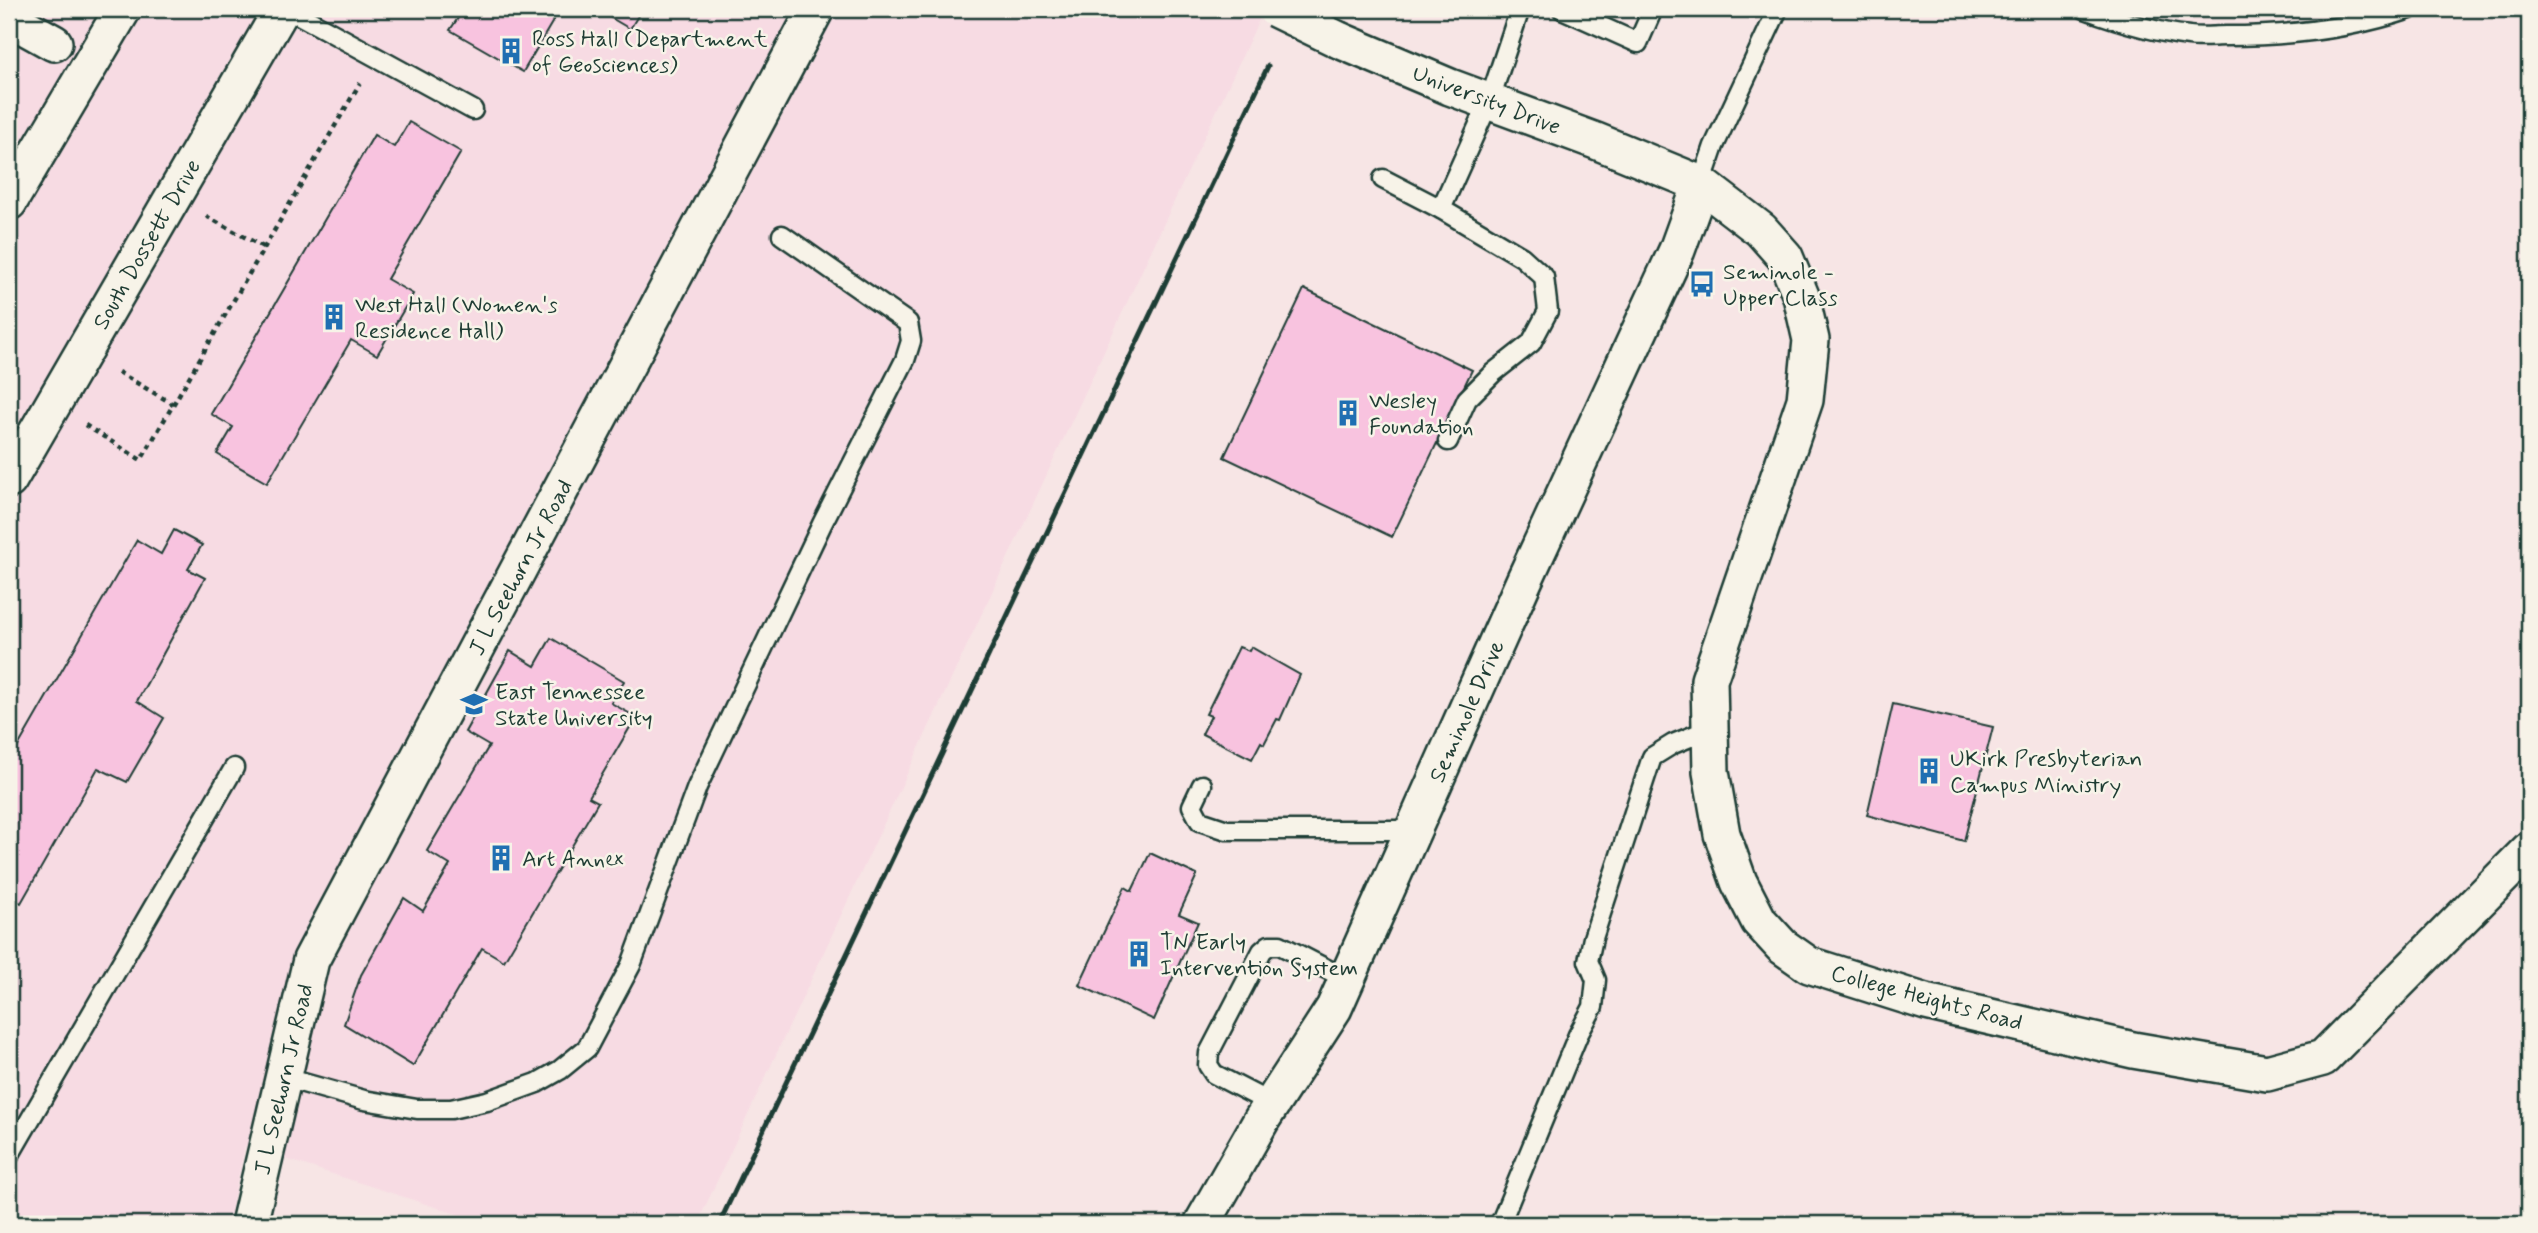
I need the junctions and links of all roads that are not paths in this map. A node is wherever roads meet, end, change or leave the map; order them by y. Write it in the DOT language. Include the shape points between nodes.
graph roads {
  1 [pos="123,9"];
  2 [pos="282,9"];
  3 [pos="288,9"];
  4 [pos="816,9"];
  5 [pos="1275,9"];
  6 [pos="1520,9"];
  7 [pos="1562,9"];
  8 [pos="1653,9"];
  9 [pos="1778,9"];
  10 [pos="2085,9"];
  11 [pos="2410,9"];
  12 [pos="9,18"];
  13 [pos="54,43"];
  14 [pos="1489,102"];
  15 [pos="474,110"];
  16 [pos="1383,179"];
  17 [pos="1701,184"];
  18 [pos="9,202"];
  19 [pos="1440,209"];
  20 [pos="782,235"];
  21 [pos="1448,441"];
  22 [pos="9,480"];
  23 [pos="1710,729"];
  24 [pos="234,768"];
  25 [pos="1202,785"];
  26 [pos="1412,830"];
  27 [pos="2529,850"];
  28 [pos="1346,979"];
  29 [pos="282,1077"];
  30 [pos="1272,1104"];
  31 [pos="9,1156"];
  32 [pos="249,1224"];
  33 [pos="1202,1224"];
  34 [pos="1500,1224"];
  1 -- 18 [label="street"];
  2 -- 22 [label="street, South Dossett Drive"];
  3 -- 15 [label="lane"];
  4 -- 29 [label="street, J L Seehorn Jr Road" via="311,960"];
  5 -- 14 [label="street, University Drive, bridge"];
  6 -- 14 [label="lane"];
  7 -- 8 [label="lane" via="1638,43"];
  9 -- 17 [label="lane"];
  10 -- 11 [label="lane" via="2190,37 2324,29 2372,22"];
  12 -- 13 [label="street"];
  14 -- 17 [label="street, University Drive"];
  14 -- 19 [label="lane"];
  16 -- 19 [label="lane"];
  17 -- 23 [label="street, College Heights Road" via="1760,230 1785,257 1801,296 1811,340 1805,400 1709,680"];
  17 -- 26 [label="street, Seminole Drive" via="1677,250"];
  19 -- 21 [label="lane" via="1537,270 1544,277 1548,311 1531,342 1467,399"];
  20 -- 29 [label="lane" via="908,323 911,341 697,787 631,965 587,1048 537,1083 451,1109 364,1100"];
  23 -- 27 [label="street, College Heights Road" via="1711,772 1720,821 1739,882 1759,921 1782,946 1810,965 1926,1002 2133,1050 2267,1073 2323,1058"];
  23 -- 34 [label="lane" via="1652,757 1588,961 1596,980 1592,1007"];
  24 -- 31 [label="lane"];
  25 -- 26 [label="lane" via="1192,806 1200,821 1227,830"];
  26 -- 28 [label="street, Seminole Drive"];
  28 -- 30 [label="street, Seminole Drive" via="1334,1007"];
  28 -- 30 [label="lane" via="1280,945 1262,951 1209,1053 1208,1065 1214,1073"];
  29 -- 32 [label="street, J L Seehorn Jr Road"];
  30 -- 33 [label="street, Seminole Drive"];
}
